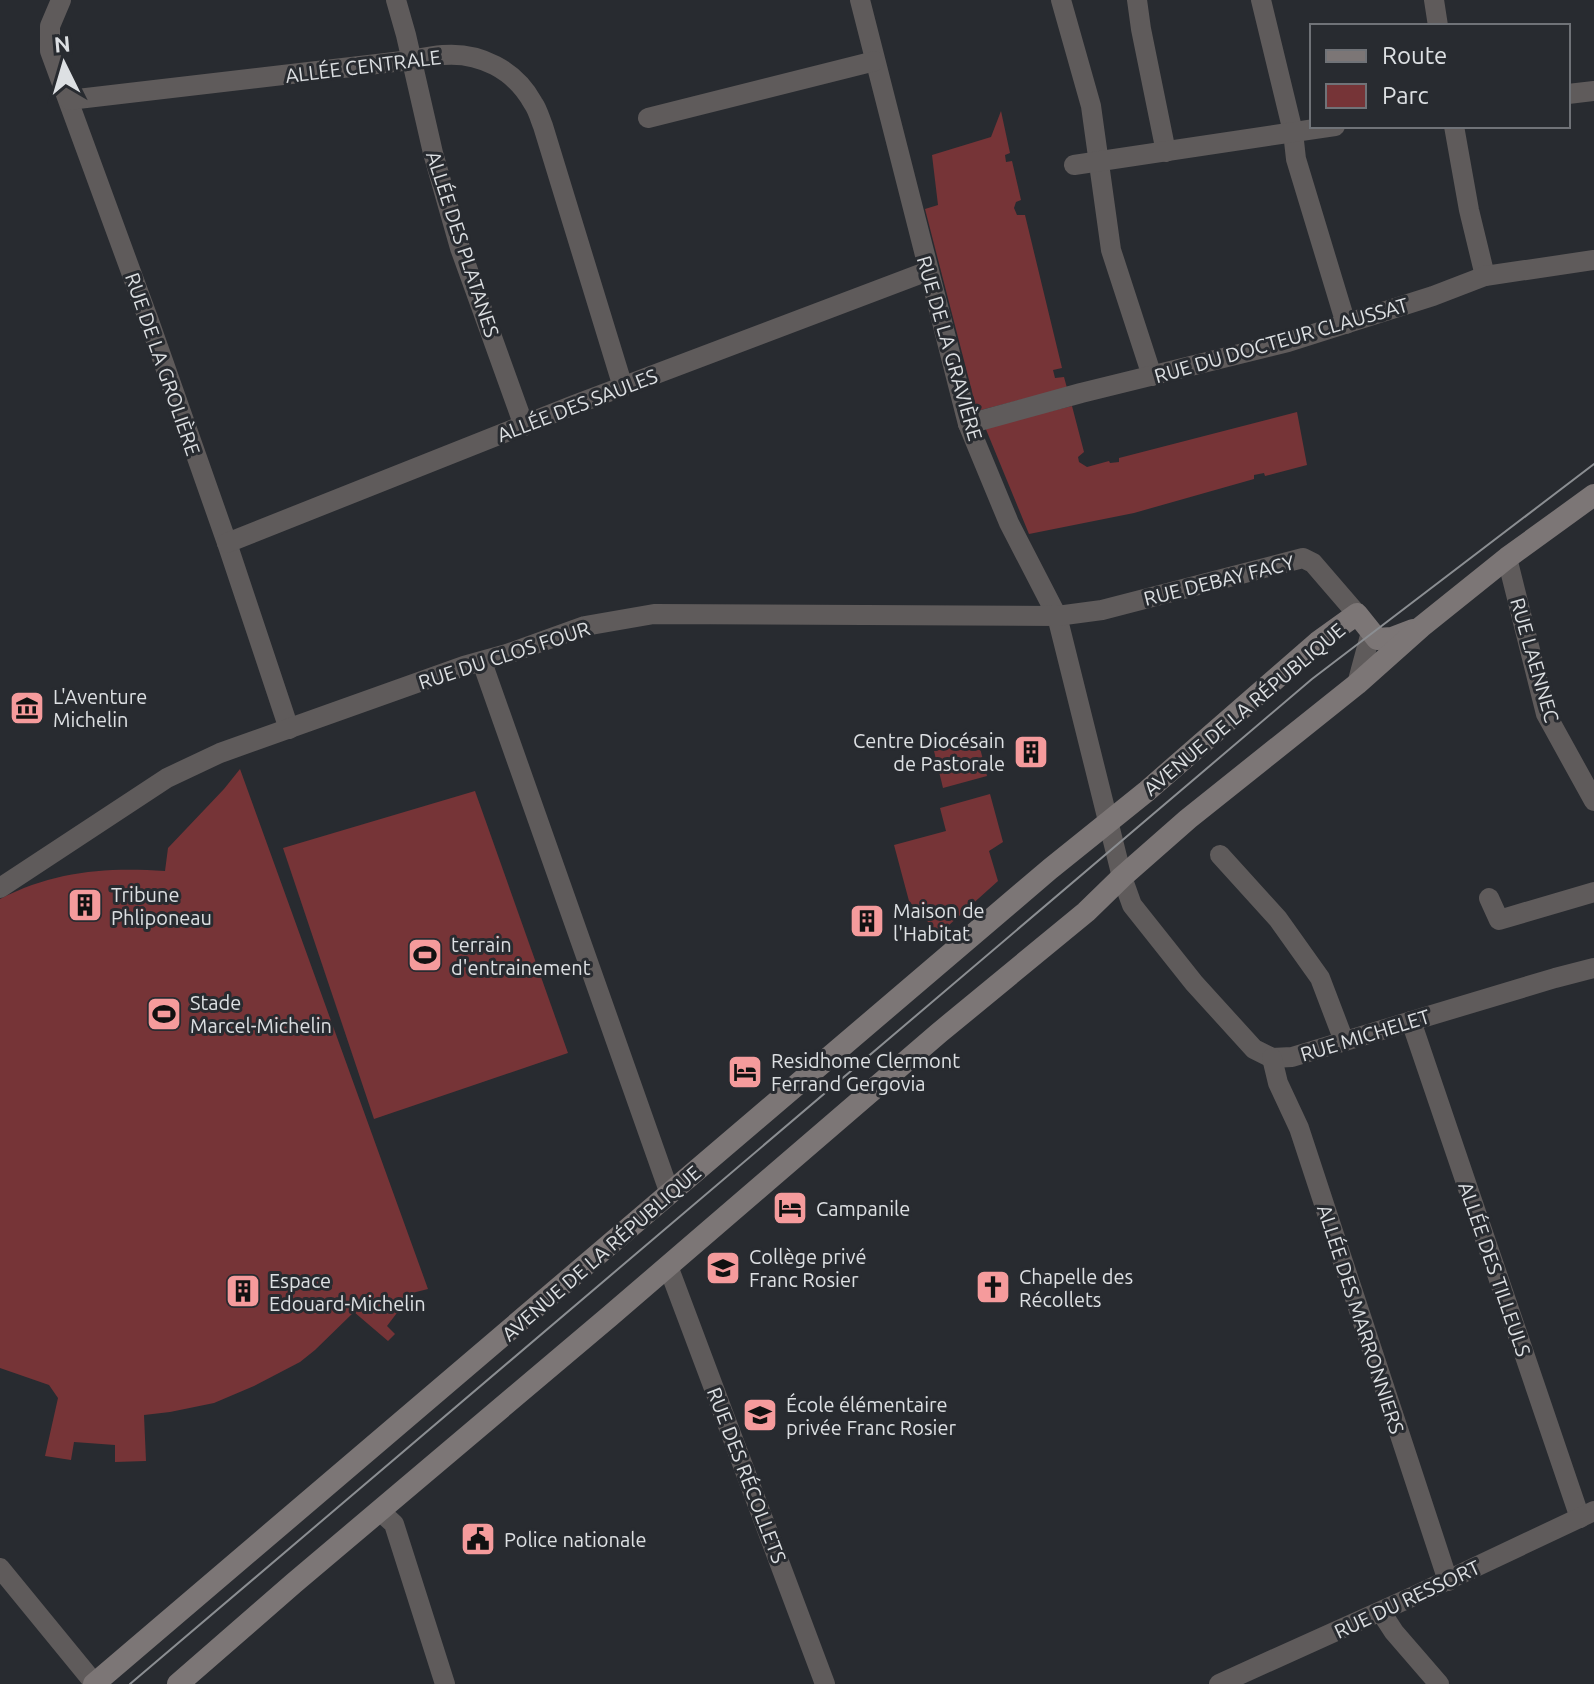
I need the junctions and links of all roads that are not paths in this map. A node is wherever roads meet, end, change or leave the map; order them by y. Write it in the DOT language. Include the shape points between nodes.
graph roads {
  1 [pos="61,0"];
  2 [pos="396,0"];
  3 [pos="860,0"];
  4 [pos="1061,0"];
  5 [pos="1137,0"];
  6 [pos="1261,0"];
  7 [pos="1434,0"];
  8 [pos="1438,24"];
  9 [pos="411,60"];
  10 [pos="875,61"];
  11 [pos="1594,91"];
  12 [pos="1570,94"];
  13 [pos="69,100"];
  14 [pos="648,118"];
  15 [pos="1321,128"];
  16 [pos="1454,128"];
  17 [pos="1293,132"];
  18 [pos="1166,152"];
  19 [pos="1098,163"];
  20 [pos="1074,165"];
  21 [pos="1594,260"];
  22 [pos="928,271"];
  23 [pos="1485,276"];
  24 [pos="1346,324"];
  25 [pos="1152,376"];
  26 [pos="623,387"];
  27 [pos="968,424"];
  28 [pos="524,426"];
  29 [pos="1594,495"];
  30 [pos="227,543"];
  31 [pos="1507,558"];
  32 [pos="1357,614"];
  33 [pos="1057,616"];
  34 [pos="1421,627"];
  35 [pos="1371,632"];
  36 [pos="482,662"];
  37 [pos="1357,684"];
  38 [pos="289,729"];
  39 [pos="1594,801"];
  40 [pos="1109,823"];
  41 [pos="1220,855"];
  42 [pos="1122,877"];
  43 [pos="0,888"];
  44 [pos="1594,892"];
  45 [pos="1489,898"];
  46 [pos="1594,968"];
  47 [pos="1411,1021"];
  48 [pos="1344,1041"];
  49 [pos="1272,1058"];
  50 [pos="670,1194"];
  51 [pos="668,1266"];
  52 [pos="380,1511"];
  53 [pos="1587,1514"];
  54 [pos="0,1568"];
  55 [pos="1448,1581"];
  56 [pos="1381,1612"];
  57 [pos="95,1684"];
  58 [pos="178,1684"];
  59 [pos="445,1684"];
  60 [pos="825,1684"];
  61 [pos="1219,1684"];
  62 [pos="1439,1684"];
  1 -- 13 [label="street, RUE DE LA GROLIÈRE" via="50,26 50,51"];
  2 -- 9 [label="street, ALLÉE DES PLATANES"];
  3 -- 10 [label="street, RUE DE LA GRAVIÈRE"];
  4 -- 19 [label="street" via="1091,106"];
  5 -- 18 [label="street"];
  6 -- 17 [label="street"];
  7 -- 8 [label="street"];
  9 -- 13 [label="street, ALLÉE CENTRALE"];
  9 -- 26 [label="street, ALLÉE CENTRALE" via="470,56 497,65 534,103"];
  9 -- 28 [label="street, ALLÉE DES PLATANES" via="460,248"];
  10 -- 14 [label="street"];
  10 -- 22 [label="street, RUE DE LA GRAVIÈRE"];
  11 -- 12 [label="street"];
  13 -- 30 [label="street, RUE DE LA GROLIÈRE"];
  15 -- 17 [label="street"];
  16 -- 23 [label="street"];
  17 -- 18 [label="street"];
  17 -- 24 [label="street" via="1296,159"];
  18 -- 19 [label="street"];
  19 -- 20 [label="street"];
  19 -- 25 [label="street" via="1111,250"];
  21 -- 23 [label="street, RUE DU DOCTEUR CLAUSSAT"];
  22 -- 26 [label="street, ALLÉE DES SAULES"];
  22 -- 27 [label="street, RUE DE LA GRAVIÈRE"];
  23 -- 24 [label="street, RUE DU DOCTEUR CLAUSSAT"];
  24 -- 25 [label="street, RUE DU DOCTEUR CLAUSSAT"];
  25 -- 27 [label="street, RUE DU DOCTEUR CLAUSSAT"];
  26 -- 28 [label="street, ALLÉE DES SAULES"];
  27 -- 33 [label="street, RUE DE LA GRAVIÈRE" via="1009,523"];
  28 -- 30 [label="street, ALLÉE DES SAULES"];
  29 -- 31 [label="main road, AVENUE DE LA RÉPUBLIQUE"];
  30 -- 38 [label="street, RUE DE LA GROLIÈRE"];
  31 -- 34 [label="main road, AVENUE DE LA RÉPUBLIQUE"];
  31 -- 39 [label="street, RUE LAENNEC" via="1546,714"];
  32 -- 33 [label="street, RUE DEBAY FACY" via="1303,558 1102,610"];
  32 -- 35 [label="main road, AVENUE DE LA RÉPUBLIQUE"];
  32 -- 40 [label="main road, AVENUE DE LA RÉPUBLIQUE"];
  33 -- 36 [label="street, RUE DU CLOS FOUR" via="654,614 585,626"];
  33 -- 40 [label="street, RUE DE LA GRAVIÈRE"];
  34 -- 35 [label="main road, AVENUE DE LA RÉPUBLIQUE" via="1392,638 1377,639"];
  34 -- 37 [label="main road, AVENUE DE LA RÉPUBLIQUE"];
  35 -- 37 [label="street"];
  36 -- 38 [label="street, RUE DU CLOS FOUR"];
  36 -- 50 [label="street"];
  37 -- 42 [label="main road, AVENUE DE LA RÉPUBLIQUE"];
  38 -- 43 [label="street, RUE DU CLOS FOUR" via="167,778"];
  40 -- 42 [label="street"];
  40 -- 50 [label="main road, AVENUE DE LA RÉPUBLIQUE"];
  41 -- 48 [label="street" via="1278,919 1320,978"];
  42 -- 49 [label="street, RUE MICHELET" via="1132,905 1166,949 1254,1049"];
  42 -- 51 [label="main road, AVENUE DE LA RÉPUBLIQUE"];
  44 -- 45 [label="street" via="1499,920"];
  46 -- 47 [label="street, RUE MICHELET"];
  47 -- 48 [label="street, RUE MICHELET"];
  47 -- 53 [label="street, ALLÉE DES TILLEULS"];
  48 -- 49 [label="street, RUE MICHELET"];
  49 -- 55 [label="street, ALLÉE DES MARRONNIERS"];
  50 -- 57 [label="main road, AVENUE DE LA RÉPUBLIQUE"];
  51 -- 52 [label="main road, AVENUE DE LA RÉPUBLIQUE"];
  51 -- 60 [label="street, RUE DES RÉCOLLETS"];
  52 -- 58 [label="main road, AVENUE DE LA RÉPUBLIQUE"];
  52 -- 59 [label="street" via="394,1524"];
  53 -- 55 [label="street, RUE DU RESSORT"];
  54 -- 57 [label="street"];
  55 -- 56 [label="street, RUE DU RESSORT"];
  56 -- 61 [label="street, RUE DU RESSORT"];
  56 -- 62 [label="street"];
}
